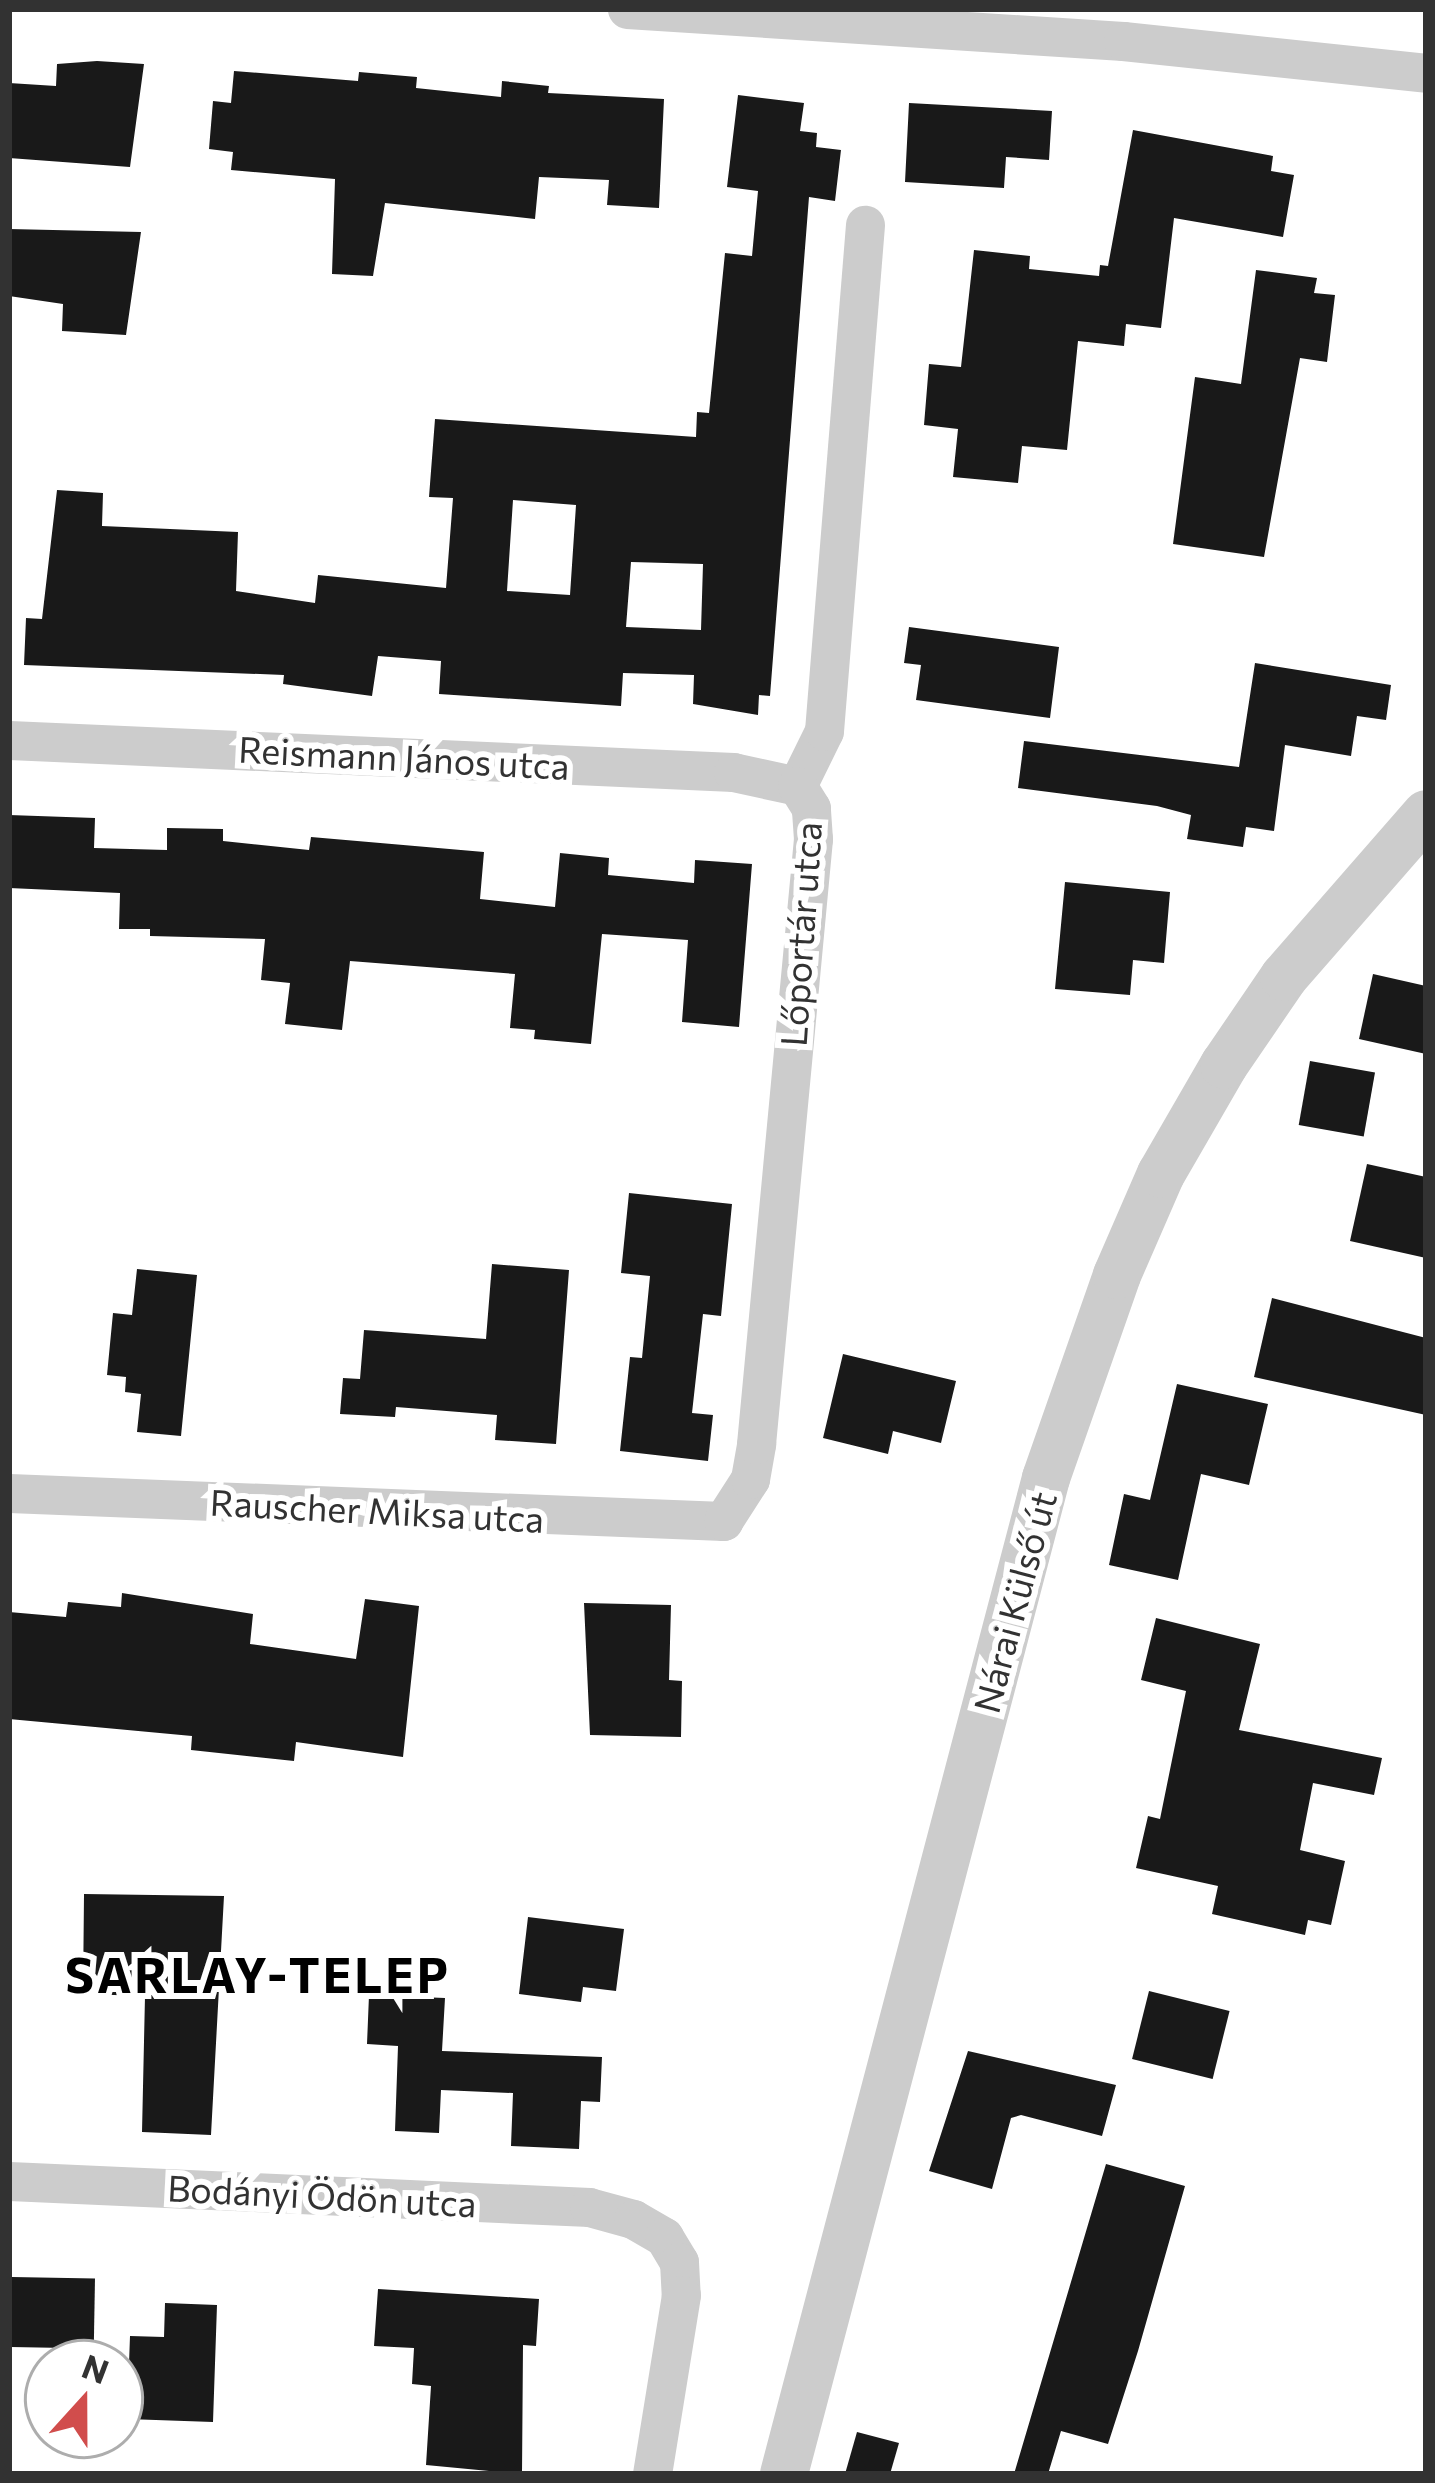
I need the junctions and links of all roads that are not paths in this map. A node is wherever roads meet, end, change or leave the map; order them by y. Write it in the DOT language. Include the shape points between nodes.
graph roads {
  1 [pos="627,9"];
  2 [pos="1125,25"];
  3 [pos="1426,73"];
  4 [pos="865,225"];
  5 [pos="9,740"];
  6 [pos="797,786"];
  7 [pos="1426,814"];
  8 [pos="9,1493"];
  9 [pos="737,1504"];
  10 [pos="9,2181"];
  11 [pos="652,2474"];
  12 [pos="784,2474"];
  1 -- 2 [label="street"];
  2 -- 3 [label="street"];
  4 -- 6 [label="street, Lőportár utca" via="824,731"];
  5 -- 6 [label="street, Reismann János utca" via="733,772"];
  6 -- 9 [label="street, Lőportár utca" via="811,808 813,839 755,1444"];
  7 -- 12 [label="street, Nárai Külső út" via="1284,977 1224,1065 1161,1174 1117,1275 1046,1478"];
  8 -- 9 [label="street, Rauscher Miksa utca" via="691,1525 723,1521"];
  10 -- 11 [label="street, Bodányi Ödön utca" via="590,2207 633,2219 664,2237 679,2262 681,2295"];
}
